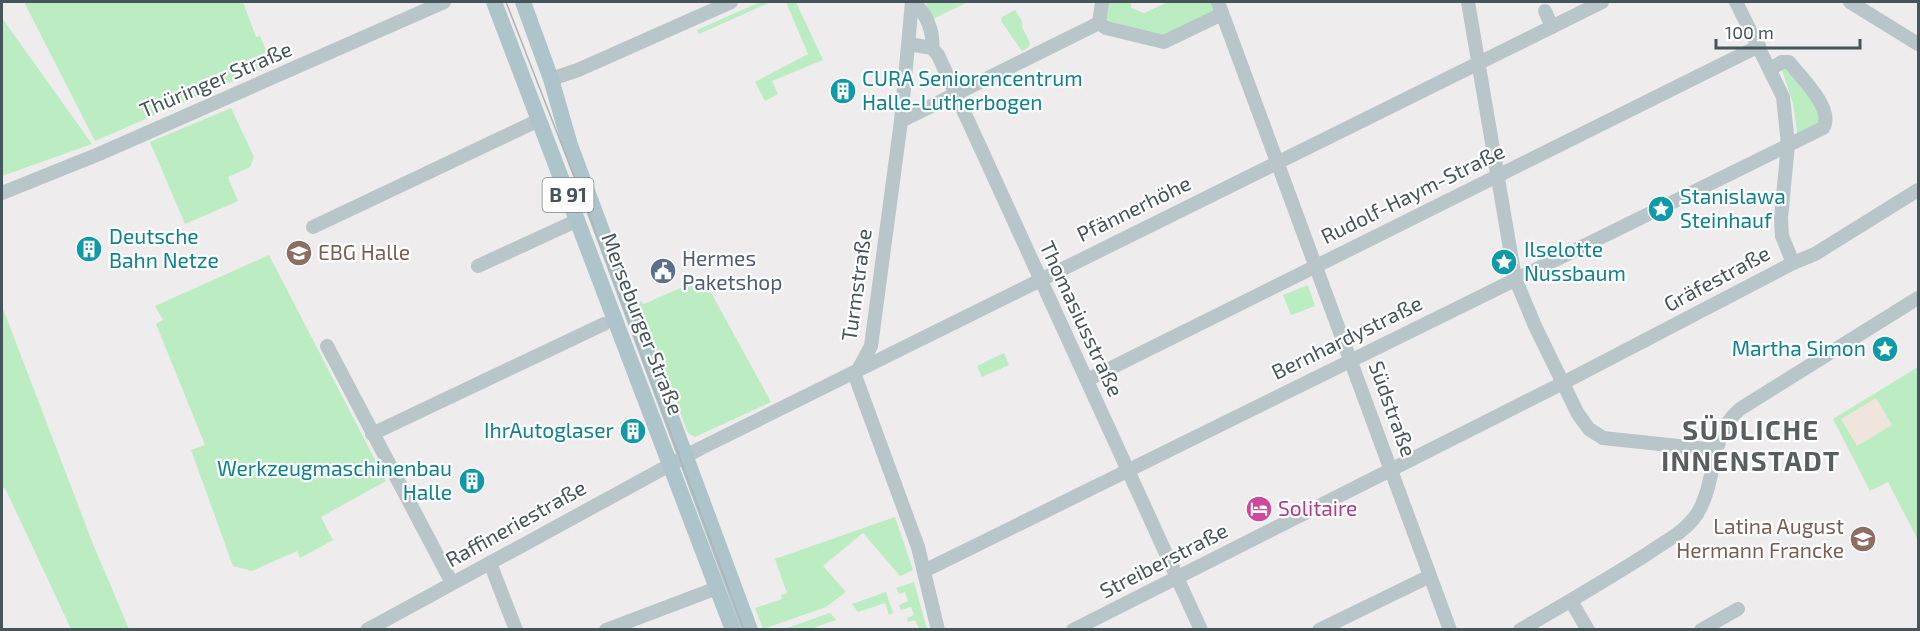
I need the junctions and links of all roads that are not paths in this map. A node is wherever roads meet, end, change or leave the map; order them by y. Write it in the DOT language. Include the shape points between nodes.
graph roads {
  1 [pos="444,2"];
  2 [pos="494,2"];
  3 [pos="523,2"];
  4 [pos="732,2"];
  5 [pos="912,2"];
  6 [pos="1102,2"];
  7 [pos="1468,2"];
  8 [pos="1602,2"];
  9 [pos="1736,2"];
  10 [pos="1850,2"];
  11 [pos="1220,8"];
  12 [pos="1545,11"];
  13 [pos="1099,23"];
  14 [pos="1552,27"];
  15 [pos="909,44"];
  16 [pos="1918,44"];
  17 [pos="1759,46"];
  18 [pos="932,48"];
  19 [pos="1480,64"];
  20 [pos="1771,69"];
  21 [pos="551,79"];
  22 [pos="956,96"];
  23 [pos="539,120"];
  24 [pos="901,121"];
  25 [pos="1788,144"];
  26 [pos="1276,161"];
  27 [pos="1497,176"];
  28 [pos="1918,190"];
  29 [pos="2,192"];
  30 [pos="578,220"];
  31 [pos="313,226"];
  32 [pos="1793,263"];
  33 [pos="1315,265"];
  34 [pos="478,266"];
  35 [pos="1515,278"];
  36 [pos="1039,279"];
  37 [pos="1918,298"];
  38 [pos="604,324"];
  39 [pos="327,346"];
  40 [pos="1350,359"];
  41 [pos="854,373"];
  42 [pos="1087,380"];
  43 [pos="1563,384"];
  44 [pos="372,434"];
  45 [pos="1716,450"];
  46 [pos="678,460"];
  47 [pos="1128,469"];
  48 [pos="1392,470"];
  49 [pos="490,563"];
  50 [pos="924,571"];
  51 [pos="1430,576"];
  52 [pos="1177,578"];
  53 [pos="452,583"];
  54 [pos="717,588"];
  55 [pos="1571,601"];
  56 [pos="1738,609"];
  57 [pos="367,630"];
  58 [pos="516,630"];
  59 [pos="606,630"];
  60 [pos="733,630"];
  61 [pos="750,630"];
  62 [pos="939,630"];
  63 [pos="1073,630"];
  64 [pos="1201,630"];
  65 [pos="1319,630"];
  66 [pos="1450,630"];
  67 [pos="1520,630"];
  68 [pos="1587,630"];
  69 [pos="1701,630"];
  1 -- 29 [label="street, Thüringer Straße"];
  2 -- 23 [label="main road, Merseburger Straße / B 91"];
  3 -- 21 [label="main road, Merseburger Straße / B 91"];
  4 -- 21 [label="street"];
  5 -- 15 [label="street, Turmstraße"];
  5 -- 18 [label="street, Thomasiusstraße" via="932,33"];
  6 -- 13 [label="street"];
  7 -- 19 [label="street"];
  8 -- 14 [label="street, Pfännerhöhe"];
  9 -- 17 [label="street"];
  10 -- 16 [label="street"];
  11 -- 13 [label="street" via="1164,42"];
  11 -- 26 [label="street, Südstraße"];
  12 -- 14 [label="street"];
  13 -- 22 [label="street"];
  14 -- 19 [label="street, Pfännerhöhe"];
  15 -- 18 [label="street"];
  15 -- 24 [label="street, Turmstraße"];
  17 -- 20 [label="street"];
  17 -- 27 [label="street, Rudolf-Haym-Straße"];
  18 -- 22 [label="street, Thomasiusstraße"];
  19 -- 26 [label="street, Pfännerhöhe"];
  19 -- 27 [label="street"];
  20 -- 25 [label="street" via="1783,97"];
  20 -- 25 [label="street, Bernhardystraße" via="1790,62 1827,115 1823,128"];
  21 -- 46 [label="main road, Merseburger Straße / B 91" via="570,146"];
  22 -- 24 [label="street"];
  22 -- 36 [label="street, Thomasiusstraße"];
  23 -- 30 [label="main road, Merseburger Straße / B 91"];
  23 -- 31 [label="street"];
  24 -- 41 [label="street, Turmstraße" via="871,346"];
  25 -- 32 [label="street" via="1780,211 1782,236"];
  25 -- 35 [label="street, Bernhardystraße"];
  26 -- 33 [label="street, Südstraße"];
  26 -- 36 [label="street, Pfännerhöhe"];
  27 -- 33 [label="street, Rudolf-Haym-Straße"];
  27 -- 35 [label="street"];
  28 -- 32 [label="street, Gräfestraße" via="1815,254"];
  30 -- 34 [label="street"];
  30 -- 46 [label="main road, Merseburger Straße / B 91"];
  32 -- 43 [label="street, Gräfestraße"];
  33 -- 40 [label="street, Südstraße"];
  33 -- 42 [label="street, Rudolf-Haym-Straße"];
  35 -- 40 [label="street, Bernhardystraße"];
  35 -- 43 [label="street"];
  36 -- 41 [label="street, Pfännerhöhe"];
  36 -- 42 [label="street, Thomasiusstraße"];
  37 -- 45 [label="street" via="1740,409 1723,428"];
  38 -- 44 [label="street"];
  39 -- 44 [label="street"];
  40 -- 47 [label="street, Bernhardystraße"];
  40 -- 48 [label="street, Südstraße"];
  41 -- 46 [label="street, Pfännerhöhe"];
  41 -- 50 [label="street, Turmstraße"];
  42 -- 47 [label="street, Thomasiusstraße"];
  43 -- 45 [label="street" via="1582,421 1603,438"];
  43 -- 48 [label="street, Streiberstraße"];
  44 -- 53 [label="street"];
  45 -- 55 [label="street" via="1707,492 1691,522"];
  46 -- 49 [label="street, Raffineriestraße"];
  46 -- 54 [label="main road, Merseburger Straße / B 91"];
  46 -- 61 [label="main road, Merseburger Straße / B 91"];
  47 -- 50 [label="street, Bernhardystraße"];
  47 -- 52 [label="street, Thomasiusstraße"];
  48 -- 51 [label="street, Südstraße"];
  48 -- 52 [label="street, Streiberstraße"];
  49 -- 53 [label="street, Raffineriestraße"];
  49 -- 58 [label="street"];
  50 -- 62 [label="street, Turmstraße"];
  51 -- 65 [label="street"];
  51 -- 66 [label="street, Südstraße"];
  52 -- 63 [label="street, Streiberstraße"];
  52 -- 64 [label="street, Thomasiusstraße"];
  53 -- 57 [label="street, Raffineriestraße"];
  54 -- 59 [label="street"];
  54 -- 60 [label="main road, Merseburger Straße / B 91"];
  55 -- 67 [label="street"];
  55 -- 68 [label="street"];
  56 -- 69 [label="street"];
}
